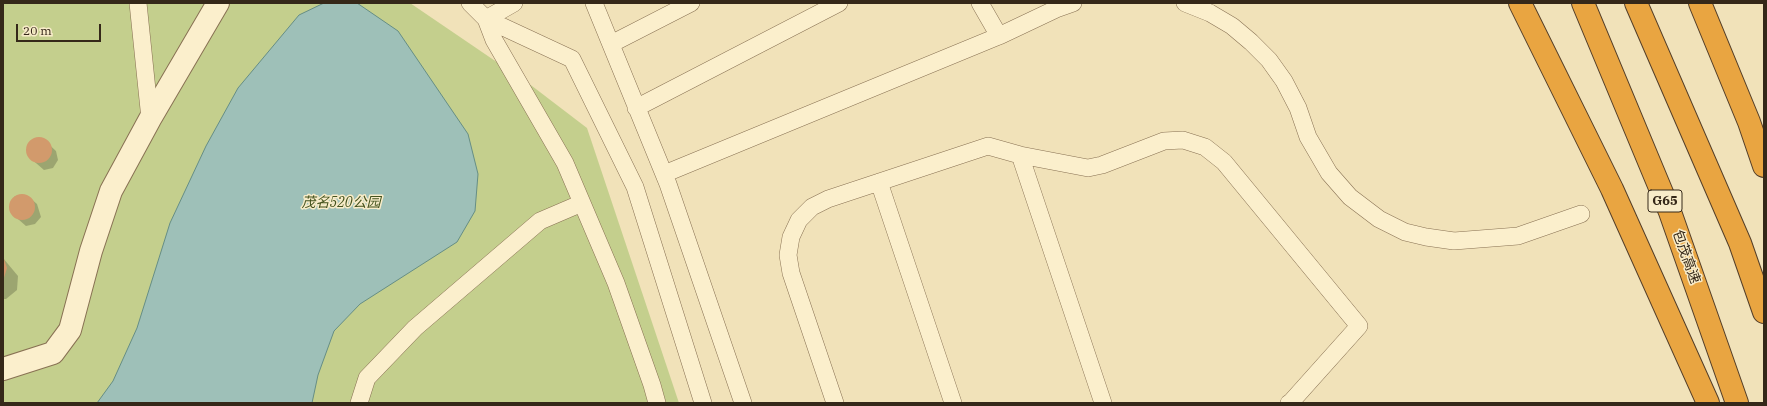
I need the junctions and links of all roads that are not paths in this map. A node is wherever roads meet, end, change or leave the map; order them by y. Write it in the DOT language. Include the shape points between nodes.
graph roads {
  1 [pos="138,3"];
  2 [pos="218,3"];
  3 [pos="470,3"];
  4 [pos="514,3"];
  5 [pos="594,3"];
  6 [pos="691,3"];
  7 [pos="839,3"];
  8 [pos="980,3"];
  9 [pos="1074,3"];
  10 [pos="1185,3"];
  11 [pos="1520,3"];
  12 [pos="1582,3"];
  13 [pos="1636,3"];
  14 [pos="1700,3"];
  15 [pos="486,18"];
  16 [pos="999,36"];
  17 [pos="611,44"];
  18 [pos="636,108"];
  19 [pos="150,119"];
  20 [pos="1020,155"];
  21 [pos="1764,166"];
  22 [pos="664,174"];
  23 [pos="879,182"];
  24 [pos="582,203"];
  25 [pos="1581,214"];
  26 [pos="1764,312"];
  27 [pos="3,369"];
  28 [pos="359,403"];
  29 [pos="657,403"];
  30 [pos="703,403"];
  31 [pos="743,403"];
  32 [pos="835,403"];
  33 [pos="953,403"];
  34 [pos="1103,403"];
  35 [pos="1288,403"];
  36 [pos="1708,403"];
  37 [pos="1737,403"];
  1 -- 19 [label="lane"];
  2 -- 19 [label="street"];
  3 -- 15 [label="lane"];
  4 -- 15 [label="lane"];
  5 -- 17 [label="lane"];
  6 -- 17 [label="lane"];
  7 -- 18 [label="lane"];
  8 -- 16 [label="lane"];
  9 -- 16 [label="lane"];
  10 -- 25 [label="lane" via="1210,13 1232,26 1269,60 1284,81 1298,108 1308,137 1329,173 1350,197 1379,219 1405,232 1426,238 1454,241 1518,236"];
  11 -- 36 [label="highway" via="1612,189"];
  12 -- 37 [label="highway, 包茂高速 / G65" via="1670,212"];
  13 -- 26 [label="highway" via="1740,243"];
  14 -- 21 [label="highway" via="1749,122"];
  15 -- 24 [label="lane" via="494,40 565,164"];
  15 -- 30 [label="lane" via="572,59 635,187"];
  16 -- 22 [label="lane"];
  17 -- 18 [label="lane"];
  18 -- 22 [label="lane"];
  19 -- 27 [label="street" via="111,191 90,251 70,330 52,353"];
  20 -- 23 [label="lane" via="988,146"];
  20 -- 34 [label="lane"];
  20 -- 35 [label="lane" via="1088,168 1164,141 1183,140 1205,147 1224,162 1359,326"];
  22 -- 31 [label="lane"];
  23 -- 32 [label="lane" via="812,207 799,220 791,237 788,255 791,273"];
  23 -- 33 [label="lane"];
  24 -- 28 [label="lane" via="540,222 415,328 367,378"];
  24 -- 29 [label="lane" via="616,283"];
}
